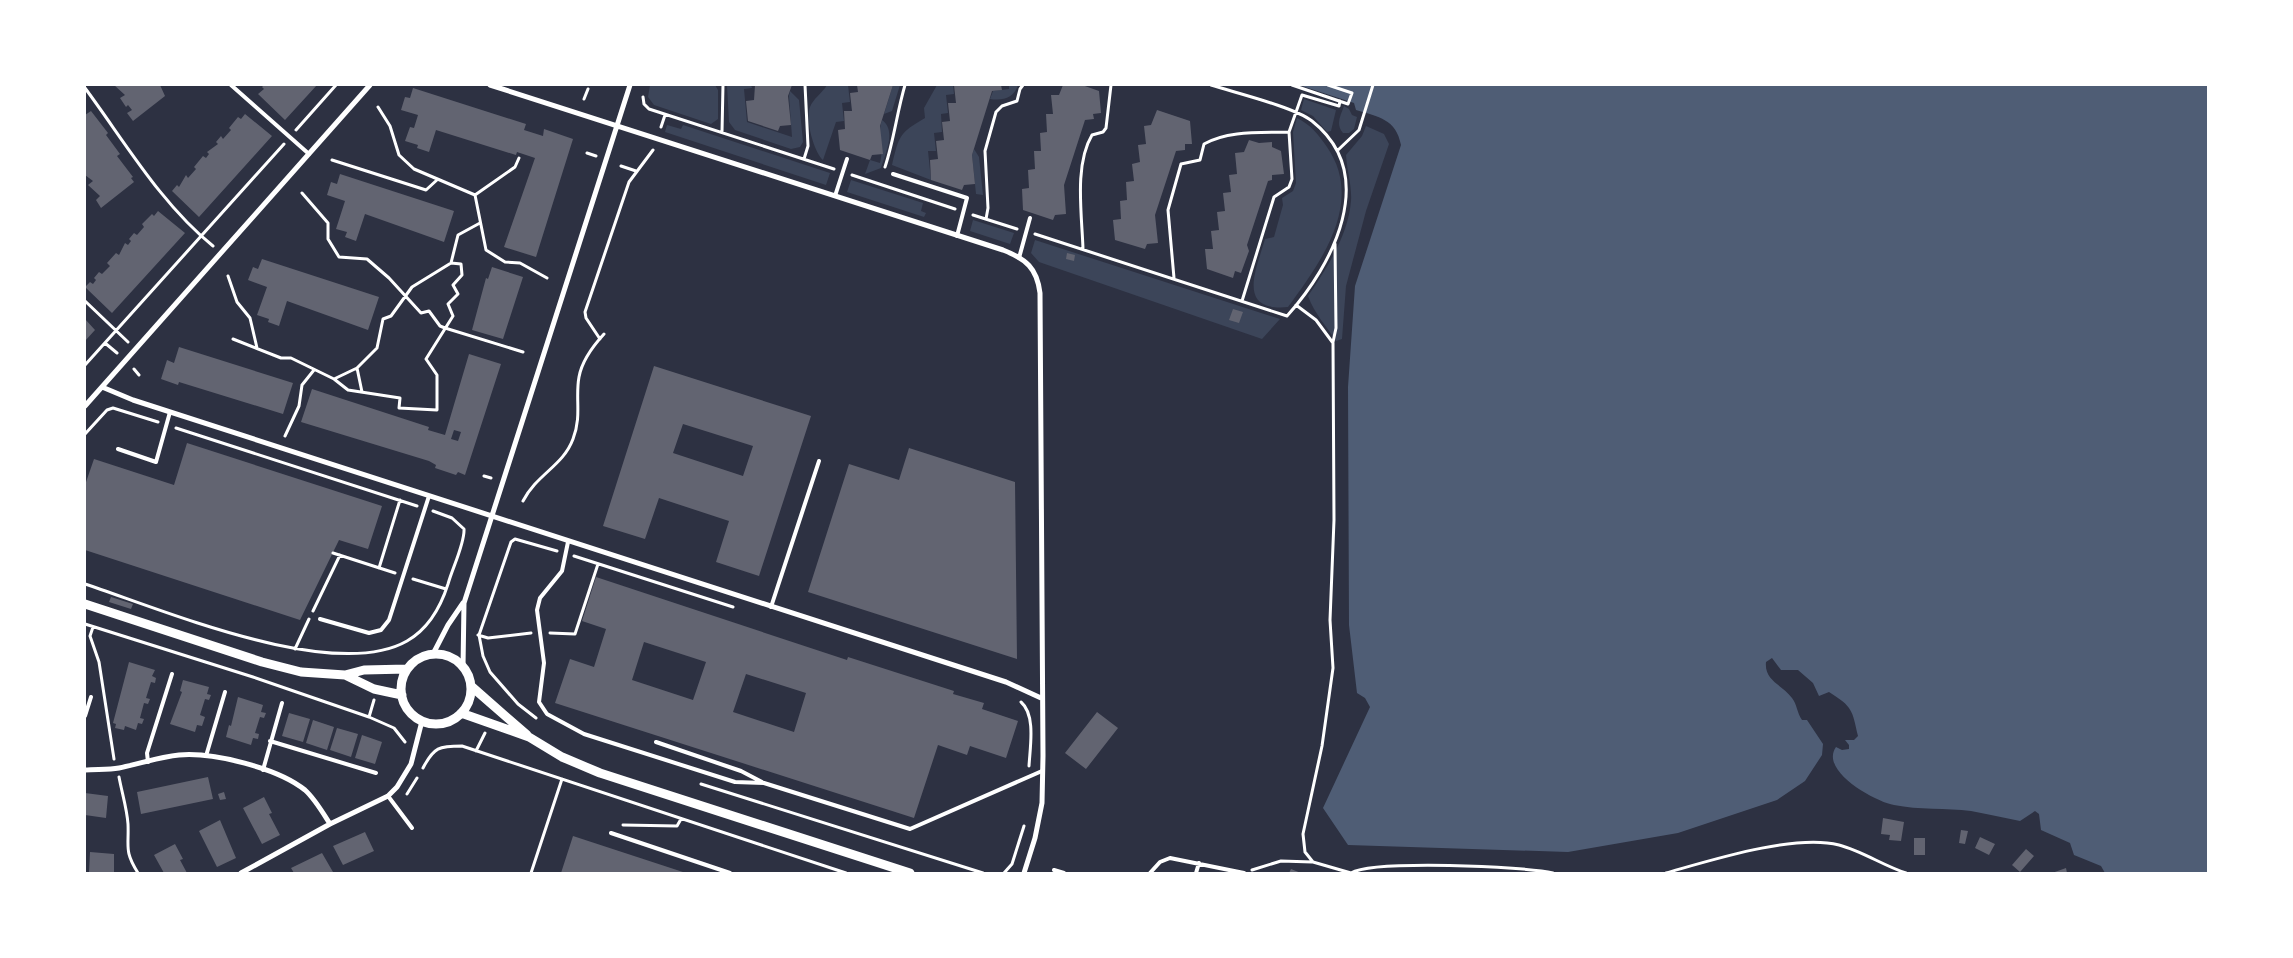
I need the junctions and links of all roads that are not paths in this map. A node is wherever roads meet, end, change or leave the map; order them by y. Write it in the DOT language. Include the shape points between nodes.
graph roads {
  1 [pos="231,85"];
  2 [pos="370,85"];
  3 [pos="490,85"];
  4 [pos="630,85"];
  5 [pos="618,126"];
  6 [pos="309,154"];
  7 [pos="847,159"];
  8 [pos="893,174"];
  9 [pos="835,196"];
  10 [pos="1030,218"];
  11 [pos="957,236"];
  12 [pos="1019,258"];
  13 [pos="102,387"];
  14 [pos="85,406"];
  15 [pos="170,412"];
  16 [pos="118,449"];
  17 [pos="819,461"];
  18 [pos="429,496"];
  19 [pos="492,516"];
  20 [pos="568,542"];
  21 [pos="464,603"];
  22 [pos="85,604"];
  23 [pos="771,607"];
  24 [pos="320,619"];
  25 [pos="432,654"];
  26 [pos="463,667"];
  27 [pos="408,670"];
  28 [pos="172,674"];
  29 [pos="345,675"];
  30 [pos="471,686"];
  31 [pos="225,692"];
  32 [pos="402,695"];
  33 [pos="91,697"];
  34 [pos="1041,698"];
  35 [pos="282,703"];
  36 [pos="461,713"];
  37 [pos="85,716"];
  38 [pos="422,721"];
  39 [pos="528,737"];
  40 [pos="270,741"];
  41 [pos="656,742"];
  42 [pos="206,756"];
  43 [pos="148,762"];
  44 [pos="85,770"];
  45 [pos="263,770"];
  46 [pos="1042,771"];
  47 [pos="376,773"];
  48 [pos="764,783"];
  49 [pos="388,796"];
  50 [pos="330,824"];
  51 [pos="412,828"];
  52 [pos="611,833"];
  53 [pos="1199,863"];
  54 [pos="1054,870"];
  55 [pos="241,873"];
  56 [pos="730,873"];
  57 [pos="910,873"];
  58 [pos="1024,873"];
  59 [pos="1064,873"];
  60 [pos="1150,873"];
  61 [pos="1196,873"];
  62 [pos="1244,873"];
  1 -- 6 [label="lane"];
  2 -- 6 [label="street"];
  3 -- 5 [label="street"];
  4 -- 5 [label="street"];
  5 -- 9 [label="street"];
  5 -- 19 [label="street"];
  6 -- 13 [label="street"];
  7 -- 9 [label="lane"];
  8 -- 11 [label="lane" via="967,198"];
  9 -- 11 [label="street"];
  10 -- 12 [label="lane"];
  11 -- 12 [label="street"];
  12 -- 34 [label="street" via="1035,273 1040,293"];
  13 -- 14 [label="street"];
  13 -- 15 [label="street"];
  15 -- 16 [label="lane" via="156,462"];
  15 -- 18 [label="street"];
  17 -- 23 [label="lane"];
  18 -- 19 [label="street"];
  18 -- 24 [label="lane" via="389,620 381,630 369,633"];
  19 -- 20 [label="street"];
  19 -- 21 [label="street"];
  20 -- 23 [label="street"];
  20 -- 48 [label="lane" via="562,571 540,598 536,610 544,663 539,702 547,714 584,734 735,782"];
  21 -- 25 [label="street"];
  21 -- 26 [label="street"];
  22 -- 29 [label="street" via="262,662 301,672"];
  23 -- 34 [label="street" via="1006,682"];
  25 -- 26 [label="street" via="450,657"];
  25 -- 27 [label="street" via="418,660"];
  26 -- 30 [label="street"];
  27 -- 29 [label="street" via="364,670"];
  27 -- 32 [label="street" via="402,682"];
  28 -- 43 [label="lane" via="147,753"];
  29 -- 32 [label="street" via="374,689"];
  30 -- 36 [label="street" via="469,700"];
  30 -- 39 [label="street"];
  31 -- 42 [label="lane"];
  32 -- 38 [label="street" via="409,710"];
  33 -- 37 [label="lane"];
  34 -- 46 [label="street"];
  35 -- 40 [label="lane"];
  36 -- 38 [label="street" via="443,723"];
  36 -- 39 [label="street"];
  38 -- 49 [label="street" via="411,764 397,788"];
  39 -- 57 [label="street" via="600,773"];
  40 -- 45 [label="lane"];
  40 -- 47 [label="lane"];
  41 -- 48 [label="lane" via="741,770"];
  42 -- 43 [label="street" via="177,755"];
  42 -- 45 [label="street"];
  43 -- 44 [label="street"];
  45 -- 50 [label="street" via="307,792"];
  46 -- 48 [label="lane" via="910,829"];
  46 -- 58 [label="street" via="1042,803"];
  49 -- 50 [label="street"];
  49 -- 51 [label="lane"];
  50 -- 55 [label="street"];
  52 -- 56 [label="lane"];
  53 -- 60 [label="lane" via="1170,858 1160,862"];
  53 -- 61 [label="lane"];
  53 -- 62 [label="lane"];
  54 -- 59 [label="lane"];
}
